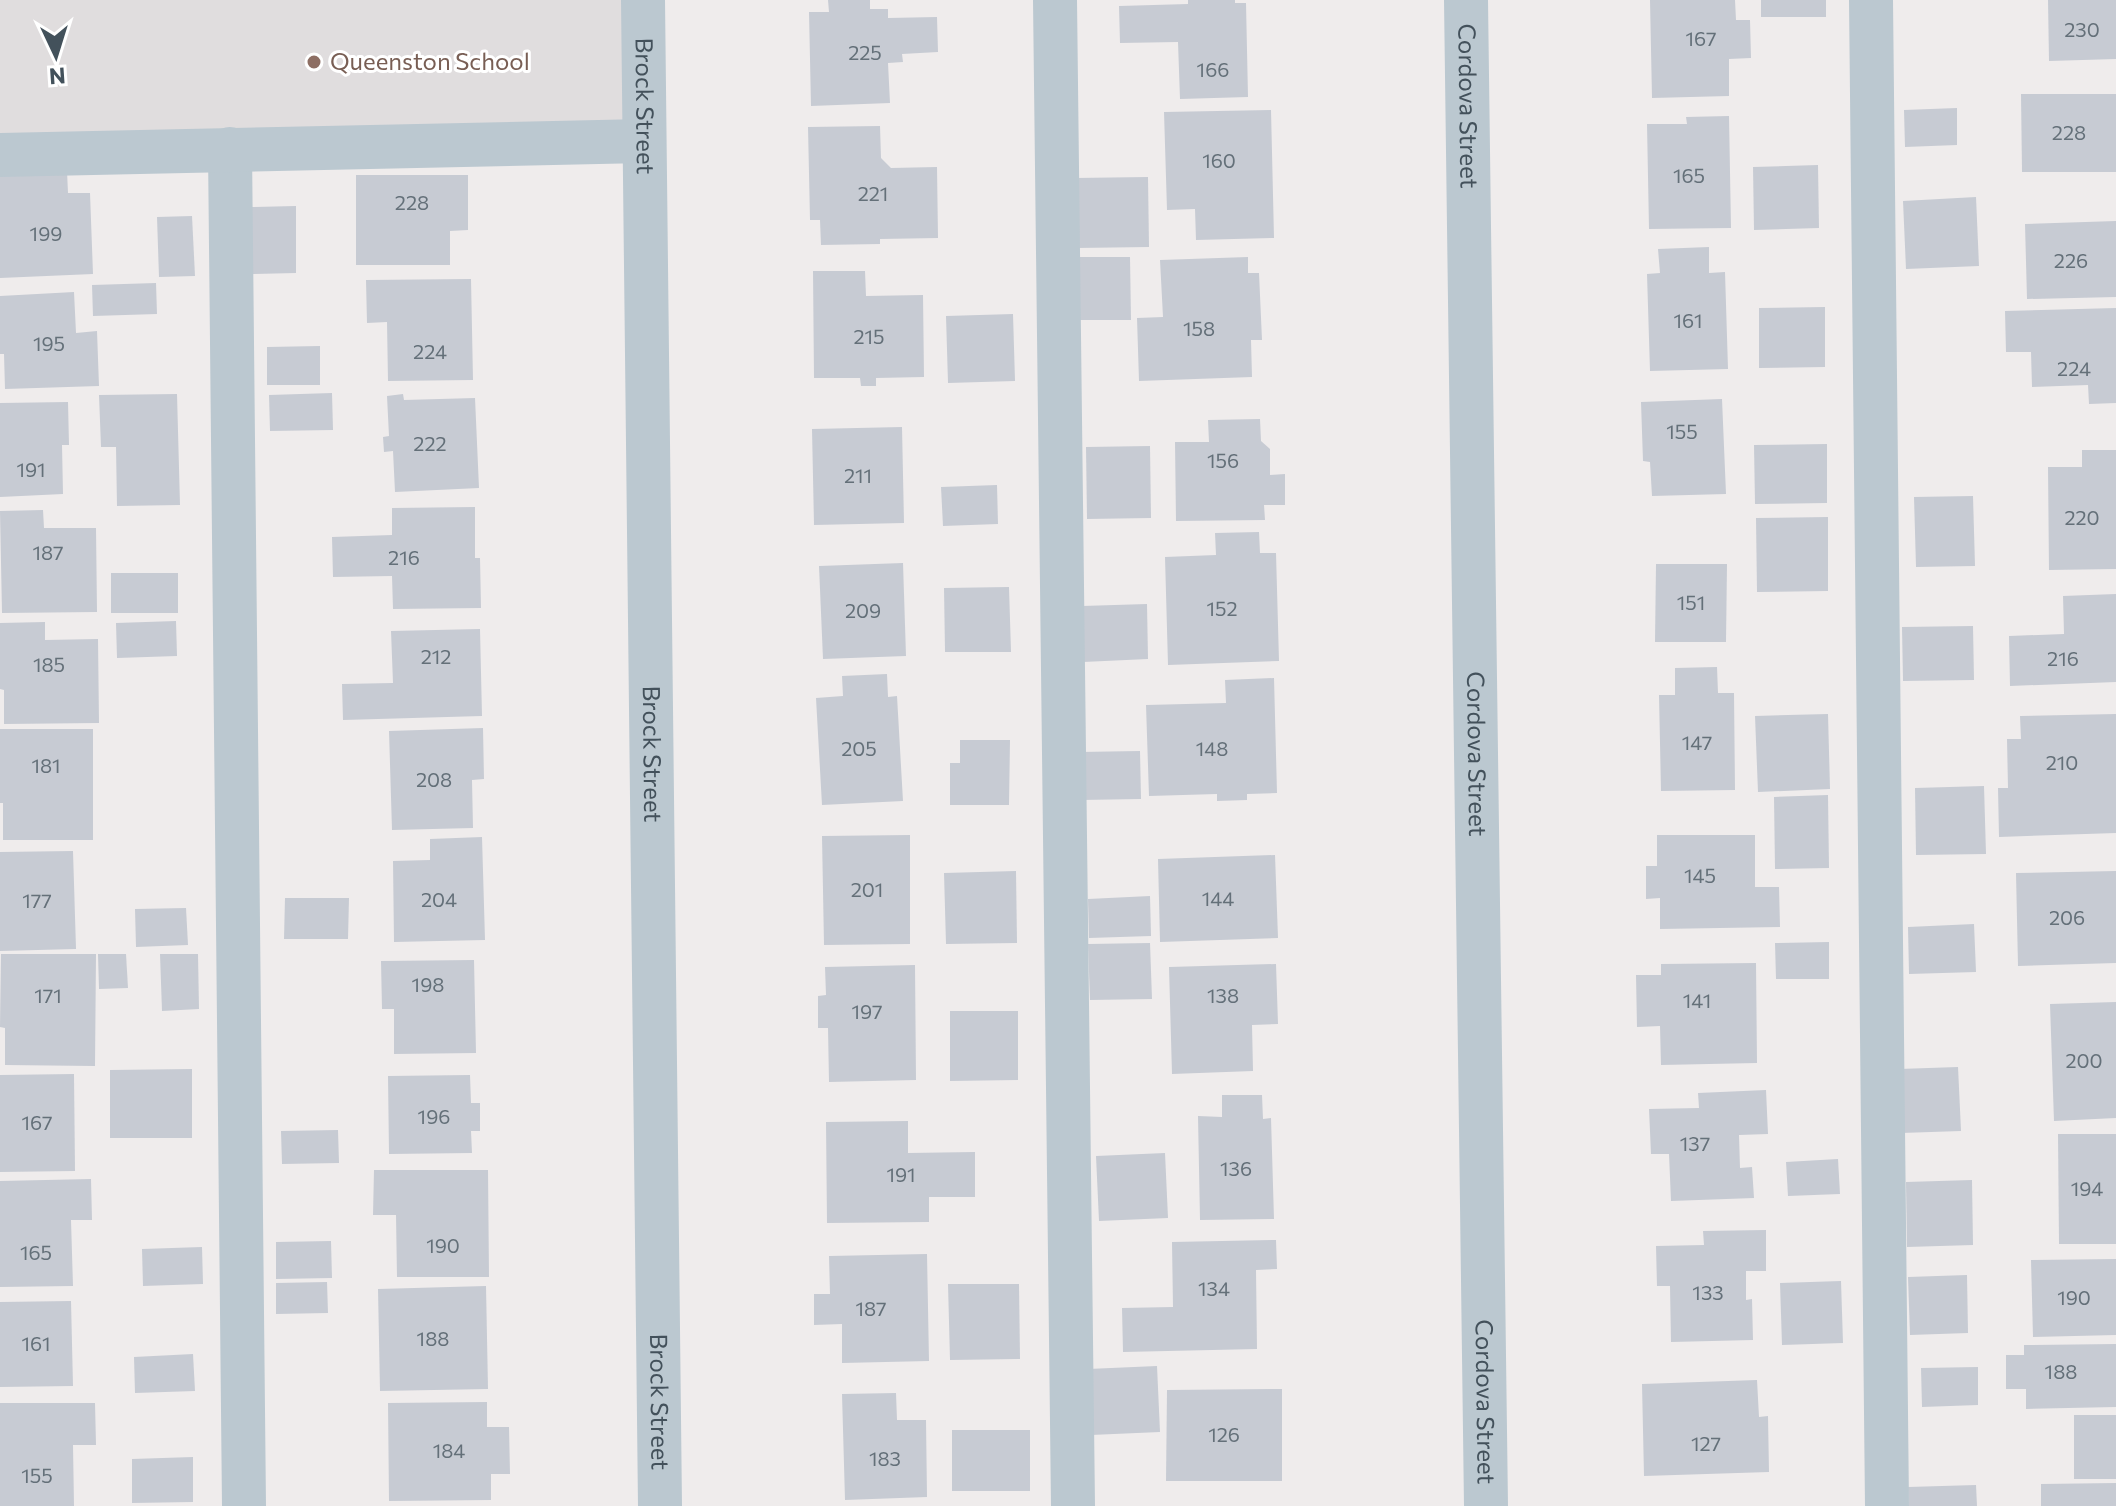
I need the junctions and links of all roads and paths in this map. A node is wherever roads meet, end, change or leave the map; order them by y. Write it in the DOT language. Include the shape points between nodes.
graph roads {
  1 [pos="643,0"];
  2 [pos="1055,0"];
  3 [pos="1466,0"];
  4 [pos="1871,0"];
  5 [pos="644,141"];
  6 [pos="230,149"];
  7 [pos="0,155"];
  8 [pos="244,1506"];
  9 [pos="660,1506"];
  10 [pos="1073,1506"];
  11 [pos="1486,1506"];
  12 [pos="1887,1506"];
  1 -- 5 [label="street, Brock Street"];
  2 -- 10 [label="street"];
  3 -- 11 [label="street, Cordova Street"];
  4 -- 12 [label="street"];
  5 -- 6 [label="street"];
  5 -- 9 [label="street, Brock Street"];
  6 -- 7 [label="street"];
  6 -- 8 [label="street"];
}
